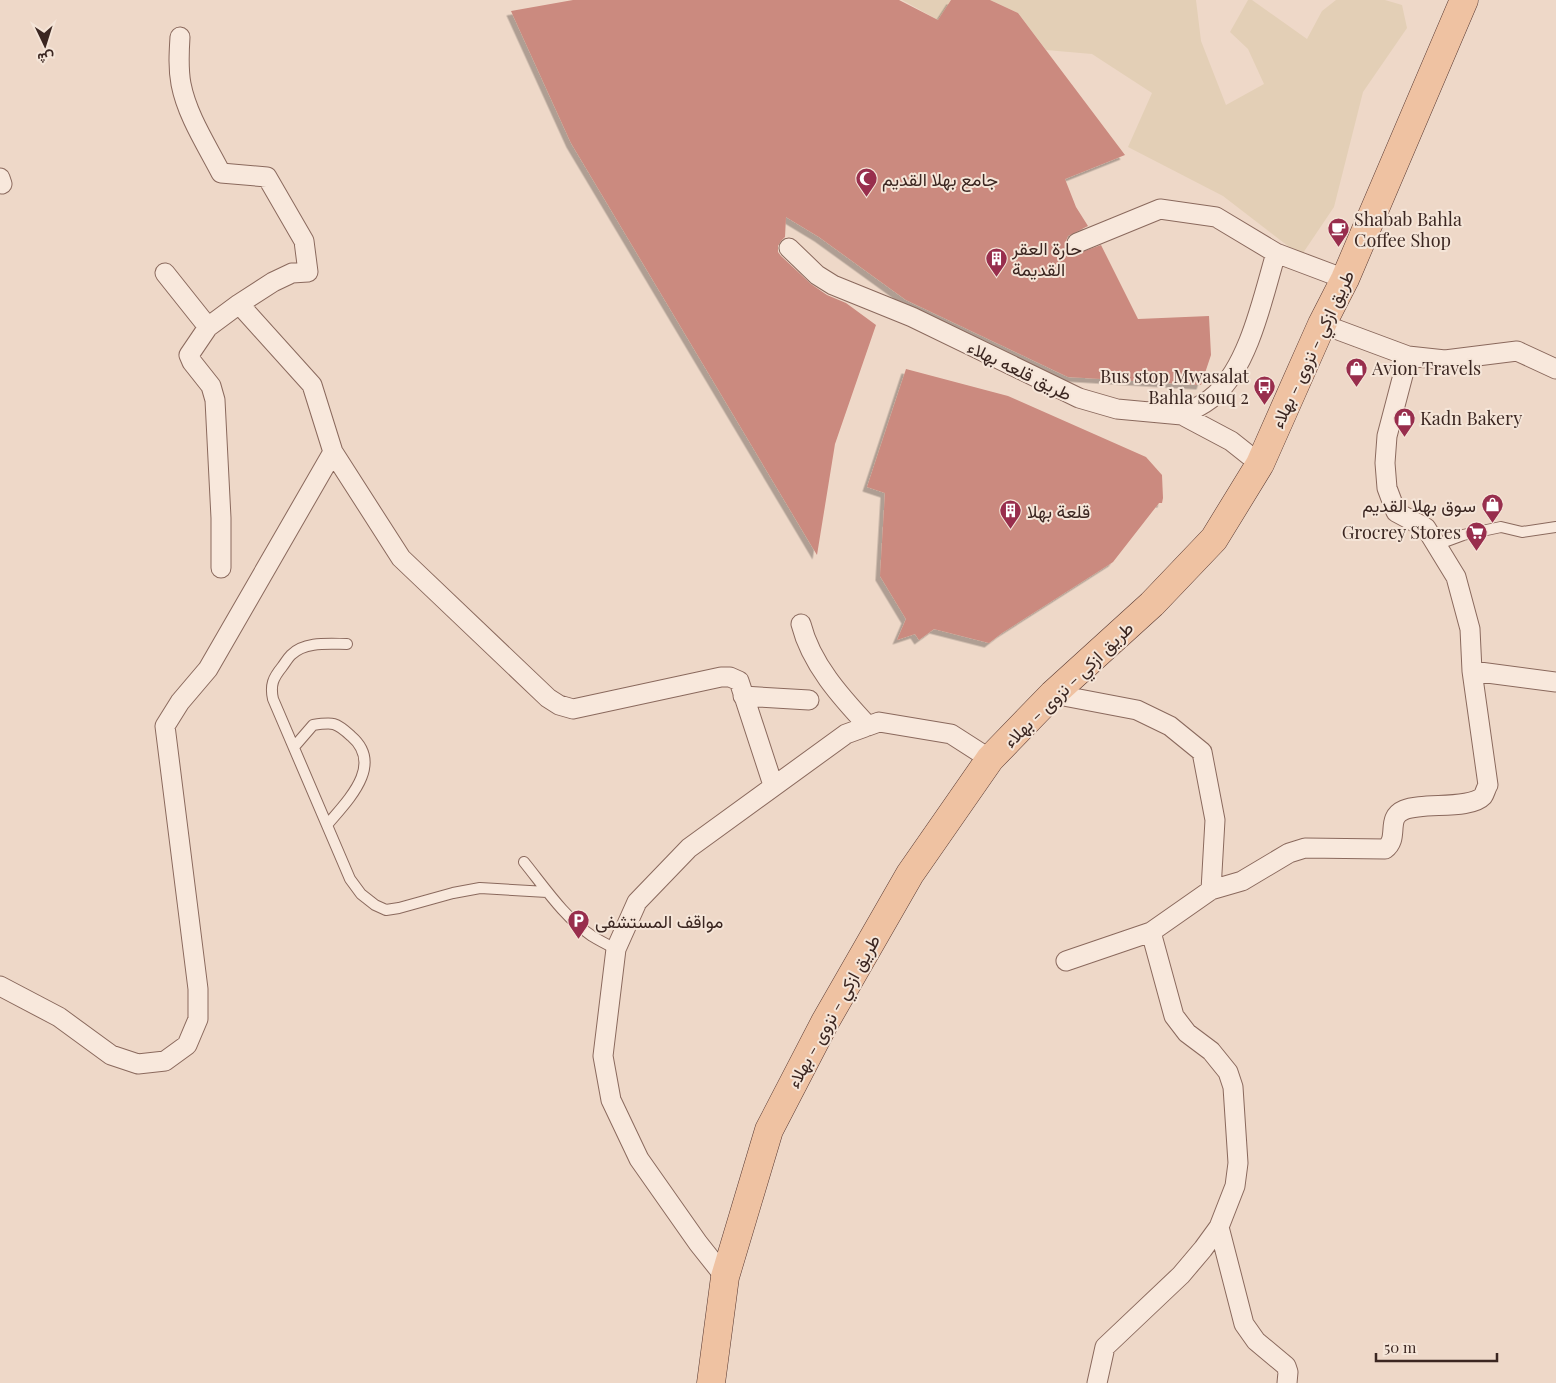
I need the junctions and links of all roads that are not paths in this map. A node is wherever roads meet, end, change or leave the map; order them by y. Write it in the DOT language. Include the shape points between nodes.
graph roads {
  1 [pos="1464,0"];
  2 [pos="180,37"];
  3 [pos="1077,243"];
  4 [pos="789,248"];
  5 [pos="1276,254"];
  6 [pos="165,272"];
  7 [pos="1345,279"];
  8 [pos="239,304"];
  9 [pos="1322,324"];
  10 [pos="208,327"];
  11 [pos="1408,356"];
  12 [pos="1556,369"];
  13 [pos="1182,415"];
  14 [pos="333,452"];
  15 [pos="1260,464"];
  16 [pos="1556,527"];
  17 [pos="1436,545"];
  18 [pos="221,568"];
  19 [pos="801,624"];
  20 [pos="348,644"];
  21 [pos="1472,671"];
  22 [pos="1556,682"];
  23 [pos="1053,694"];
  24 [pos="743,696"];
  25 [pos="809,700"];
  26 [pos="868,726"];
  27 [pos="294,747"];
  28 [pos="990,759"];
  29 [pos="774,785"];
  30 [pos="327,825"];
  31 [pos="524,862"];
  32 [pos="1211,890"];
  33 [pos="548,892"];
  34 [pos="1150,932"];
  35 [pos="616,949"];
  36 [pos="1066,961"];
  37 [pos="0,986"];
  38 [pos="1219,1227"];
  39 [pos="725,1277"];
  40 [pos="711,1383"];
  41 [pos="1097,1383"];
  42 [pos="1287,1383"];
  1 -- 7 [label="main road, طريق ازكي - نزوى - بهلاء"];
  2 -- 8 [label="street" via="180,77 188,110 221,173 267,177 304,241 308,272 292,273"];
  3 -- 5 [label="street" via="1160,209 1216,218"];
  4 -- 13 [label="street, طريق قلعه بهلاء" via="833,285 912,317 1079,398 1118,409"];
  5 -- 7 [label="street"];
  5 -- 13 [label="street" via="1239,365 1215,395"];
  6 -- 10 [label="street"];
  7 -- 9 [label="main road, طريق ازكي - نزوى - بهلاء"];
  8 -- 10 [label="street"];
  8 -- 14 [label="street" via="312,385"];
  9 -- 11 [label="street"];
  9 -- 15 [label="main road, طريق ازكي - نزوى - بهلاء"];
  10 -- 18 [label="street" via="189,355 211,386 215,400"];
  11 -- 12 [label="street" via="1445,360 1517,351"];
  11 -- 17 [label="street" via="1387,436 1387,488 1396,512 1426,528"];
  13 -- 15 [label="street, طريق قلعه بهلاء" via="1231,442"];
  14 -- 24 [label="street" via="401,558 548,698 560,705 586,707 721,677 739,681"];
  14 -- 37 [label="street" via="208,669 165,726 198,989 198,1019 187,1045 165,1060 138,1064 112,1054 59,1016"];
  15 -- 23 [label="main road, طريق ازكي - نزوى - بهلاء" via="1214,539 1152,604"];
  16 -- 17 [label="lane" via="1522,532 1501,527 1462,535"];
  17 -- 21 [label="street" via="1456,577 1470,629"];
  19 -- 26 [label="street" via="810,650 832,684"];
  20 -- 27 [label="lane" via="305,646 292,653 274,676 273,699"];
  21 -- 22 [label="street"];
  21 -- 32 [label="street" via="1488,785 1483,796 1474,802 1413,807 1402,811 1395,816 1391,845 1385,849 1305,848 1289,853 1242,881"];
  23 -- 28 [label="main road, طريق ازكي - نزوى - بهلاء"];
  23 -- 32 [label="street" via="1137,710 1170,726 1202,752 1215,820"];
  24 -- 25 [label="street"];
  24 -- 29 [label="street"];
  26 -- 28 [label="street" via="879,722 951,734"];
  26 -- 29 [label="street" via="846,734"];
  27 -- 30 [label="lane"];
  27 -- 30 [label="lane" via="313,725 336,724 358,741 365,756 364,770 355,792"];
  28 -- 39 [label="main road, طريق ازكي - نزوى - بهلاء" via="910,874 825,1022 768,1130"];
  29 -- 35 [label="street" via="676,861 638,902"];
  30 -- 33 [label="lane" via="350,879 361,894 386,910 480,888"];
  31 -- 33 [label="lane"];
  32 -- 34 [label="street"];
  33 -- 35 [label="lane" via="576,923"];
  34 -- 36 [label="street"];
  34 -- 38 [label="street" via="1174,1016 1187,1033 1211,1051 1228,1072 1233,1087 1238,1163 1235,1186"];
  35 -- 39 [label="street" via="603,1056 611,1100 639,1159"];
  38 -- 41 [label="street" via="1181,1275 1105,1347"];
  38 -- 42 [label="street" via="1244,1324 1256,1341 1286,1366"];
  39 -- 40 [label="main road, طريق ازكي - نزوى - بهلاء"];
}
